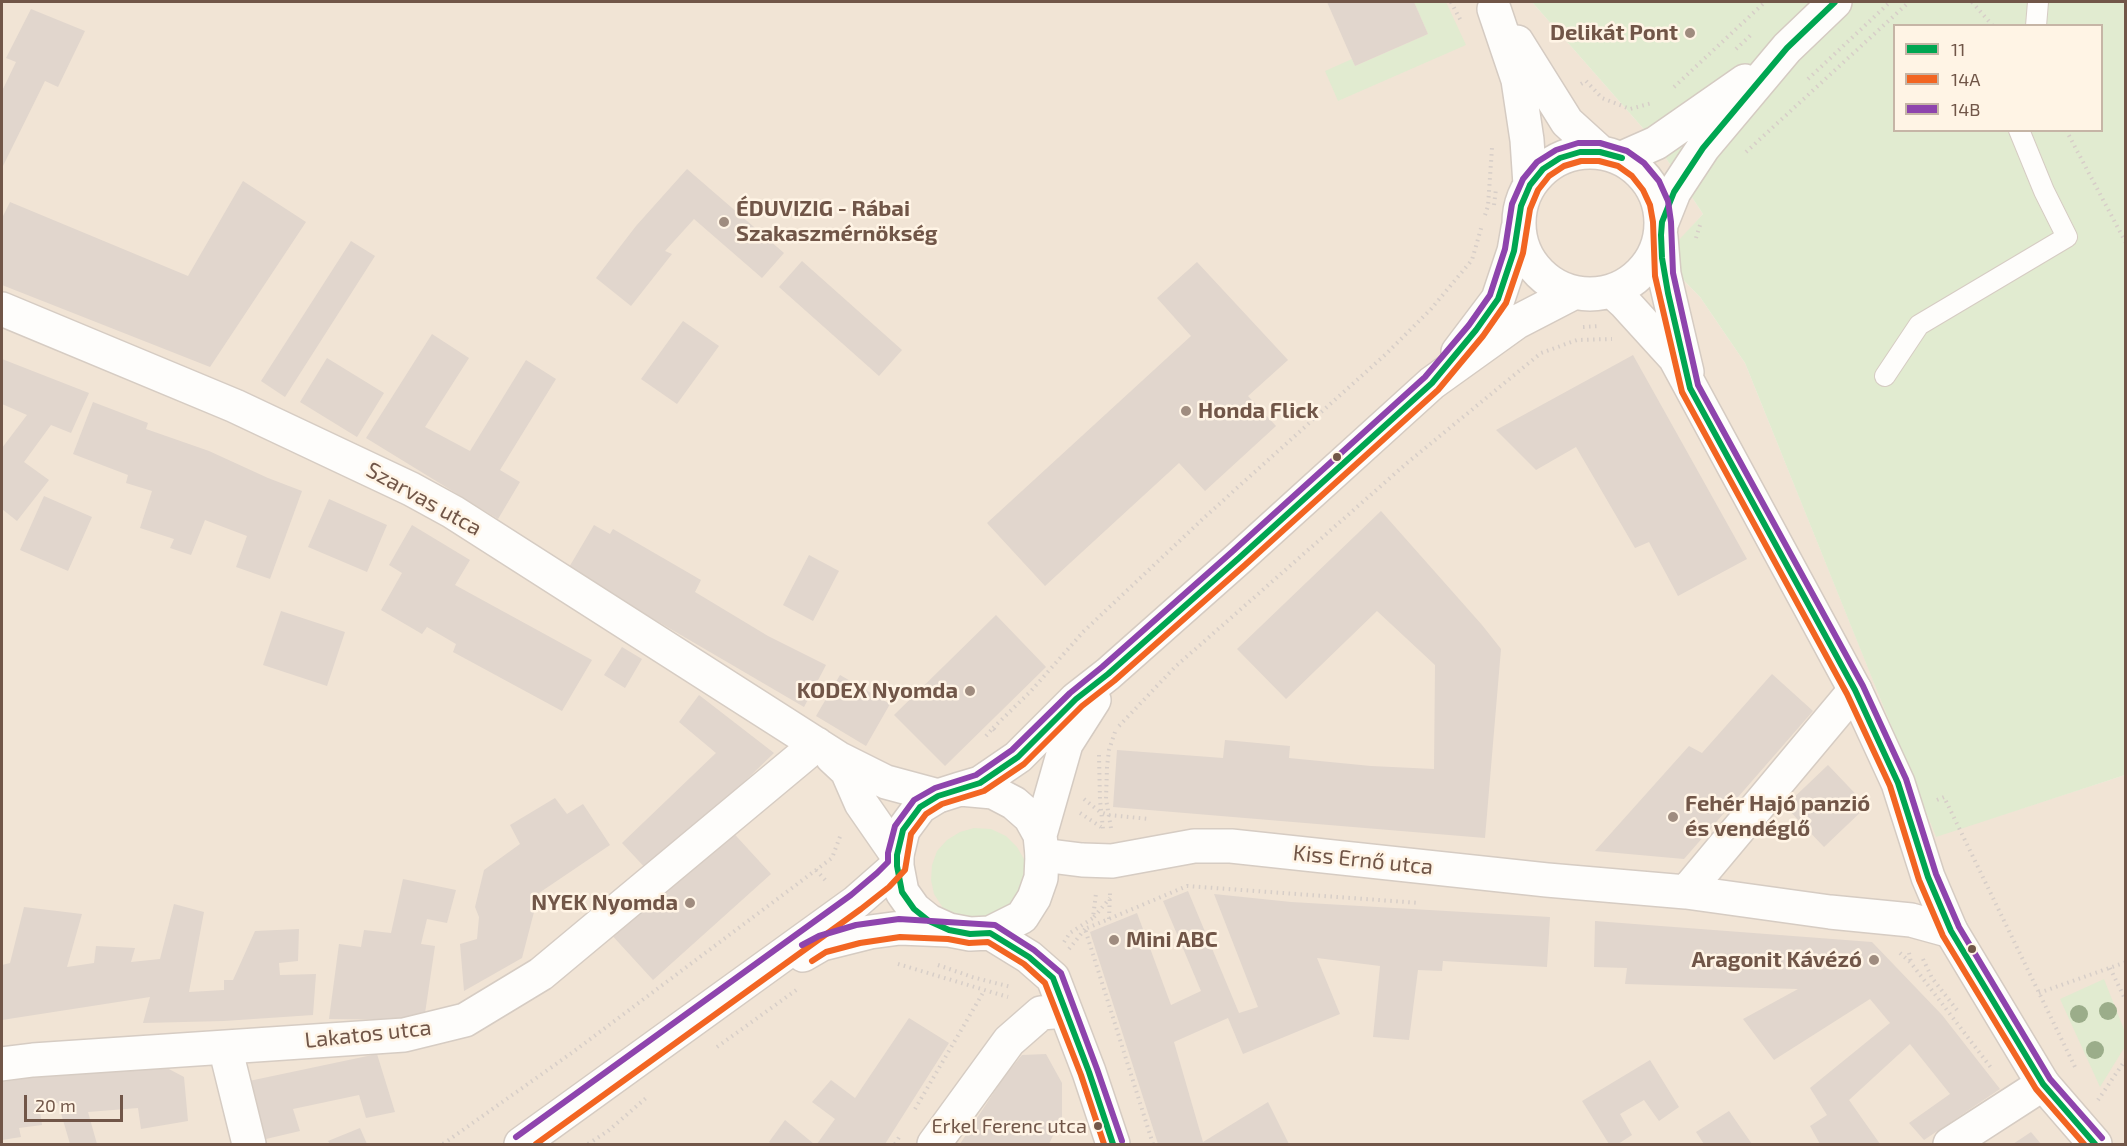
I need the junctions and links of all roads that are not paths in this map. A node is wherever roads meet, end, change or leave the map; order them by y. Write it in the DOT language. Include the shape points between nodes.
graph roads {
  1 [pos="1835,2"];
  2 [pos="2038,2"];
  3 [pos="1496,4"];
  4 [pos="2036,24"];
  5 [pos="1787,48"];
  6 [pos="2020,132"];
  7 [pos="1611,155"];
  8 [pos="1530,185"];
  9 [pos="1506,218"];
  10 [pos="1662,228"];
  11 [pos="1612,291"];
  12 [pos="1573,293"];
  13 [pos="2,309"];
  14 [pos="1885,376"];
  15 [pos="1432,383"];
  16 [pos="1690,388"];
  17 [pos="1122,662"];
  18 [pos="1855,690"];
  19 [pos="817,744"];
  20 [pos="949,793"];
  21 [pos="1041,845"];
  22 [pos="897,861"];
  23 [pos="1686,892"];
  24 [pos="949,930"];
  25 [pos="1952,931"];
  26 [pos="990,933"];
  27 [pos="719,1000"];
  28 [pos="1065,1011"];
  29 [pos="225,1047"];
  30 [pos="2,1064"];
  31 [pos="2043,1084"];
  32 [pos="249,1144"];
  33 [pos="521,1144"];
  34 [pos="934,1144"];
  35 [pos="1113,1144"];
  36 [pos="1950,1144"];
  37 [pos="2095,1144"];
  1 -- 5 [label="street"];
  2 -- 4 [label="lane"];
  3 -- 7 [label="street" via="1567,122"];
  3 -- 8 [label="street" via="1518,80"];
  5 -- 7 [label="street" via="1656,143"];
  5 -- 10 [label="street" via="1703,148 1674,192"];
  6 -- 14 [label="lane" via="2067,237 1919,325"];
  7 -- 8 [label="street" via="1580,152 1560,158 1543,169"];
  7 -- 10 [label="street" via="1638,170 1651,185 1659,202"];
  8 -- 9 [label="street" via="1521,206"];
  9 -- 12 [label="street" via="1535,269 1552,284"];
  9 -- 15 [label="street" via="1514,251 1498,299"];
  10 -- 11 [label="street" via="1655,254 1645,270"];
  10 -- 16 [label="street" via="1664,274"];
  11 -- 12 [label="street"];
  11 -- 16 [label="street" via="1675,358"];
  12 -- 15 [label="street" via="1517,322"];
  13 -- 19 [label="street, Szarvas utca" via="235,406 411,489"];
  15 -- 17 [label="street"];
  16 -- 18 [label="street"];
  17 -- 20 [label="street" via="1076,699 1018,757 980,783"];
  17 -- 21 [label="street" via="1066,744"];
  18 -- 23 [label="street"];
  18 -- 25 [label="street" via="1898,783 1928,877"];
  19 -- 20 [label="street, Szarvas utca" via="886,782"];
  19 -- 22 [label="street, Szarvas utca" via="848,771 861,803"];
  19 -- 29 [label="street, Lakatos utca" via="540,974 465,1020 404,1035"];
  20 -- 21 [label="street" via="993,792 1014,803 1030,817"];
  20 -- 22 [label="street" via="920,807 903,830"];
  21 -- 23 [label="street, Kiss Ernő utca" via="1082,860 1112,861 1194,846 1231,846"];
  21 -- 26 [label="street" via="1041,878 1034,898 1022,917"];
  22 -- 24 [label="street" via="902,892 929,921"];
  22 -- 27 [label="street" via="856,902"];
  23 -- 25 [label="street, Kiss Ernő utca" via="1911,920"];
  24 -- 26 [label="street"];
  24 -- 27 [label="street" via="900,928 822,944"];
  25 -- 31 [label="street"];
  26 -- 28 [label="street" via="1047,971"];
  27 -- 33 [label="street"];
  28 -- 34 [label="street" via="1041,1013 1009,1041"];
  28 -- 35 [label="street"];
  29 -- 30 [label="street, Lakatos utca"];
  29 -- 32 [label="street"];
  31 -- 36 [label="street"];
  31 -- 37 [label="street"];
}
